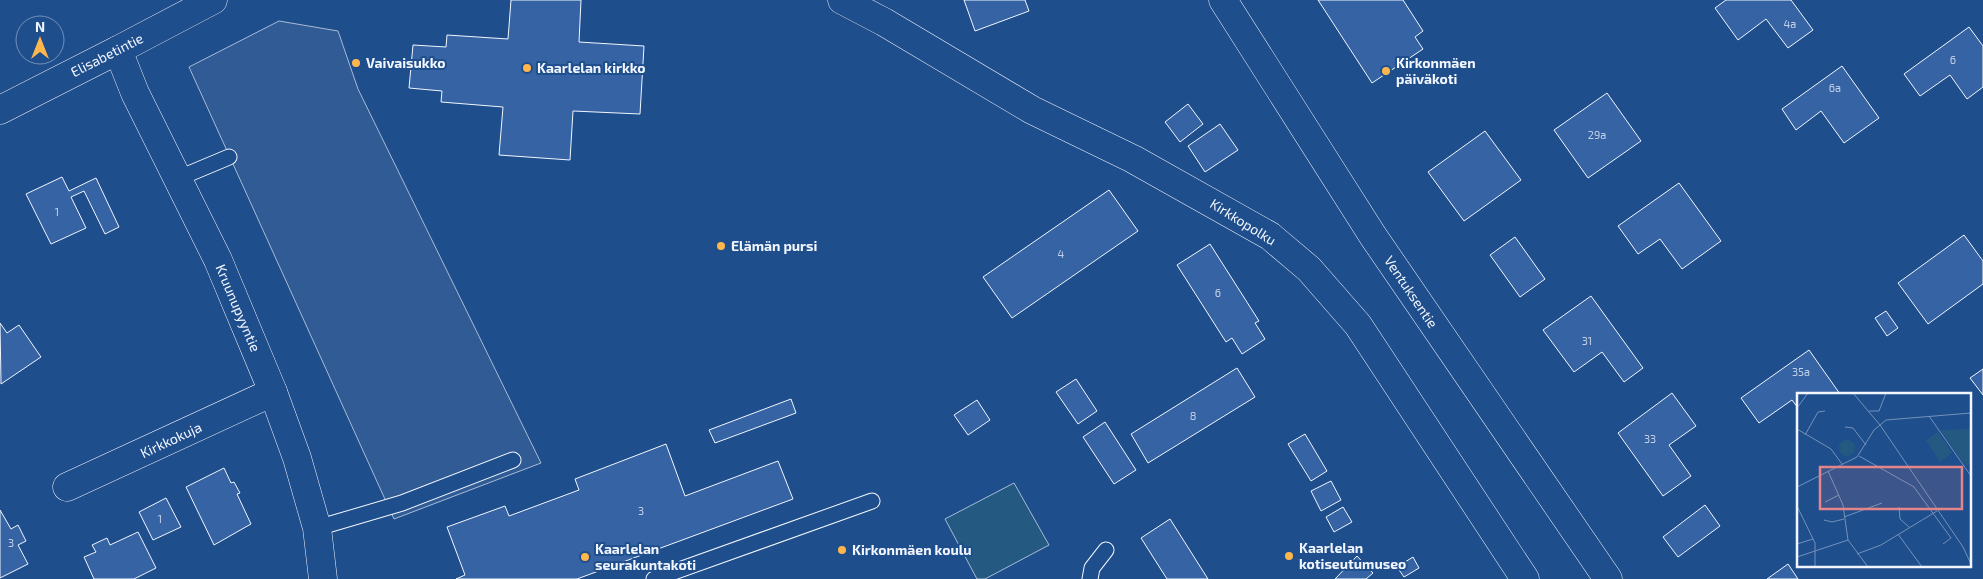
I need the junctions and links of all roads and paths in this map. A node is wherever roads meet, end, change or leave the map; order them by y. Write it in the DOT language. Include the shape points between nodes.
graph roads {
  1 [pos="213,0"];
  2 [pos="842,0"];
  3 [pos="1223,0"];
  4 [pos="118,50"];
  5 [pos="0,110"];
  6 [pos="229,157"];
  7 [pos="179,178"];
  8 [pos="273,392"];
  9 [pos="513,460"];
  10 [pos="67,487"];
  11 [pos="872,501"];
  12 [pos="317,528"];
  13 [pos="1106,550"];
  14 [pos="323,579"];
  15 [pos="654,579"];
  16 [pos="1090,579"];
  17 [pos="1525,579"];
  18 [pos="1608,579"];
  1 -- 4 [label="street, Elisabetintie"];
  2 -- 17 [label="street, Kirkkopolku" via="1032,110 1133,159 1270,236 1308,269 1358,325"];
  3 -- 18 [label="street, Ventuksentie" via="1373,236"];
  4 -- 5 [label="street, Elisabetintie"];
  4 -- 7 [label="street, Kruunupyyntie" via="135,93"];
  6 -- 7 [label="lane"];
  7 -- 8 [label="street, Kruunupyyntie" via="218,260"];
  8 -- 10 [label="street, Kirkkokuja"];
  8 -- 12 [label="street, Kruunupyyntie" via="297,458"];
  9 -- 12 [label="lane" via="402,502"];
  11 -- 15 [label="lane"];
  12 -- 14 [label="street, Kruunupyyntie"];
  13 -- 16 [label="lane" via="1092,568"];
}
